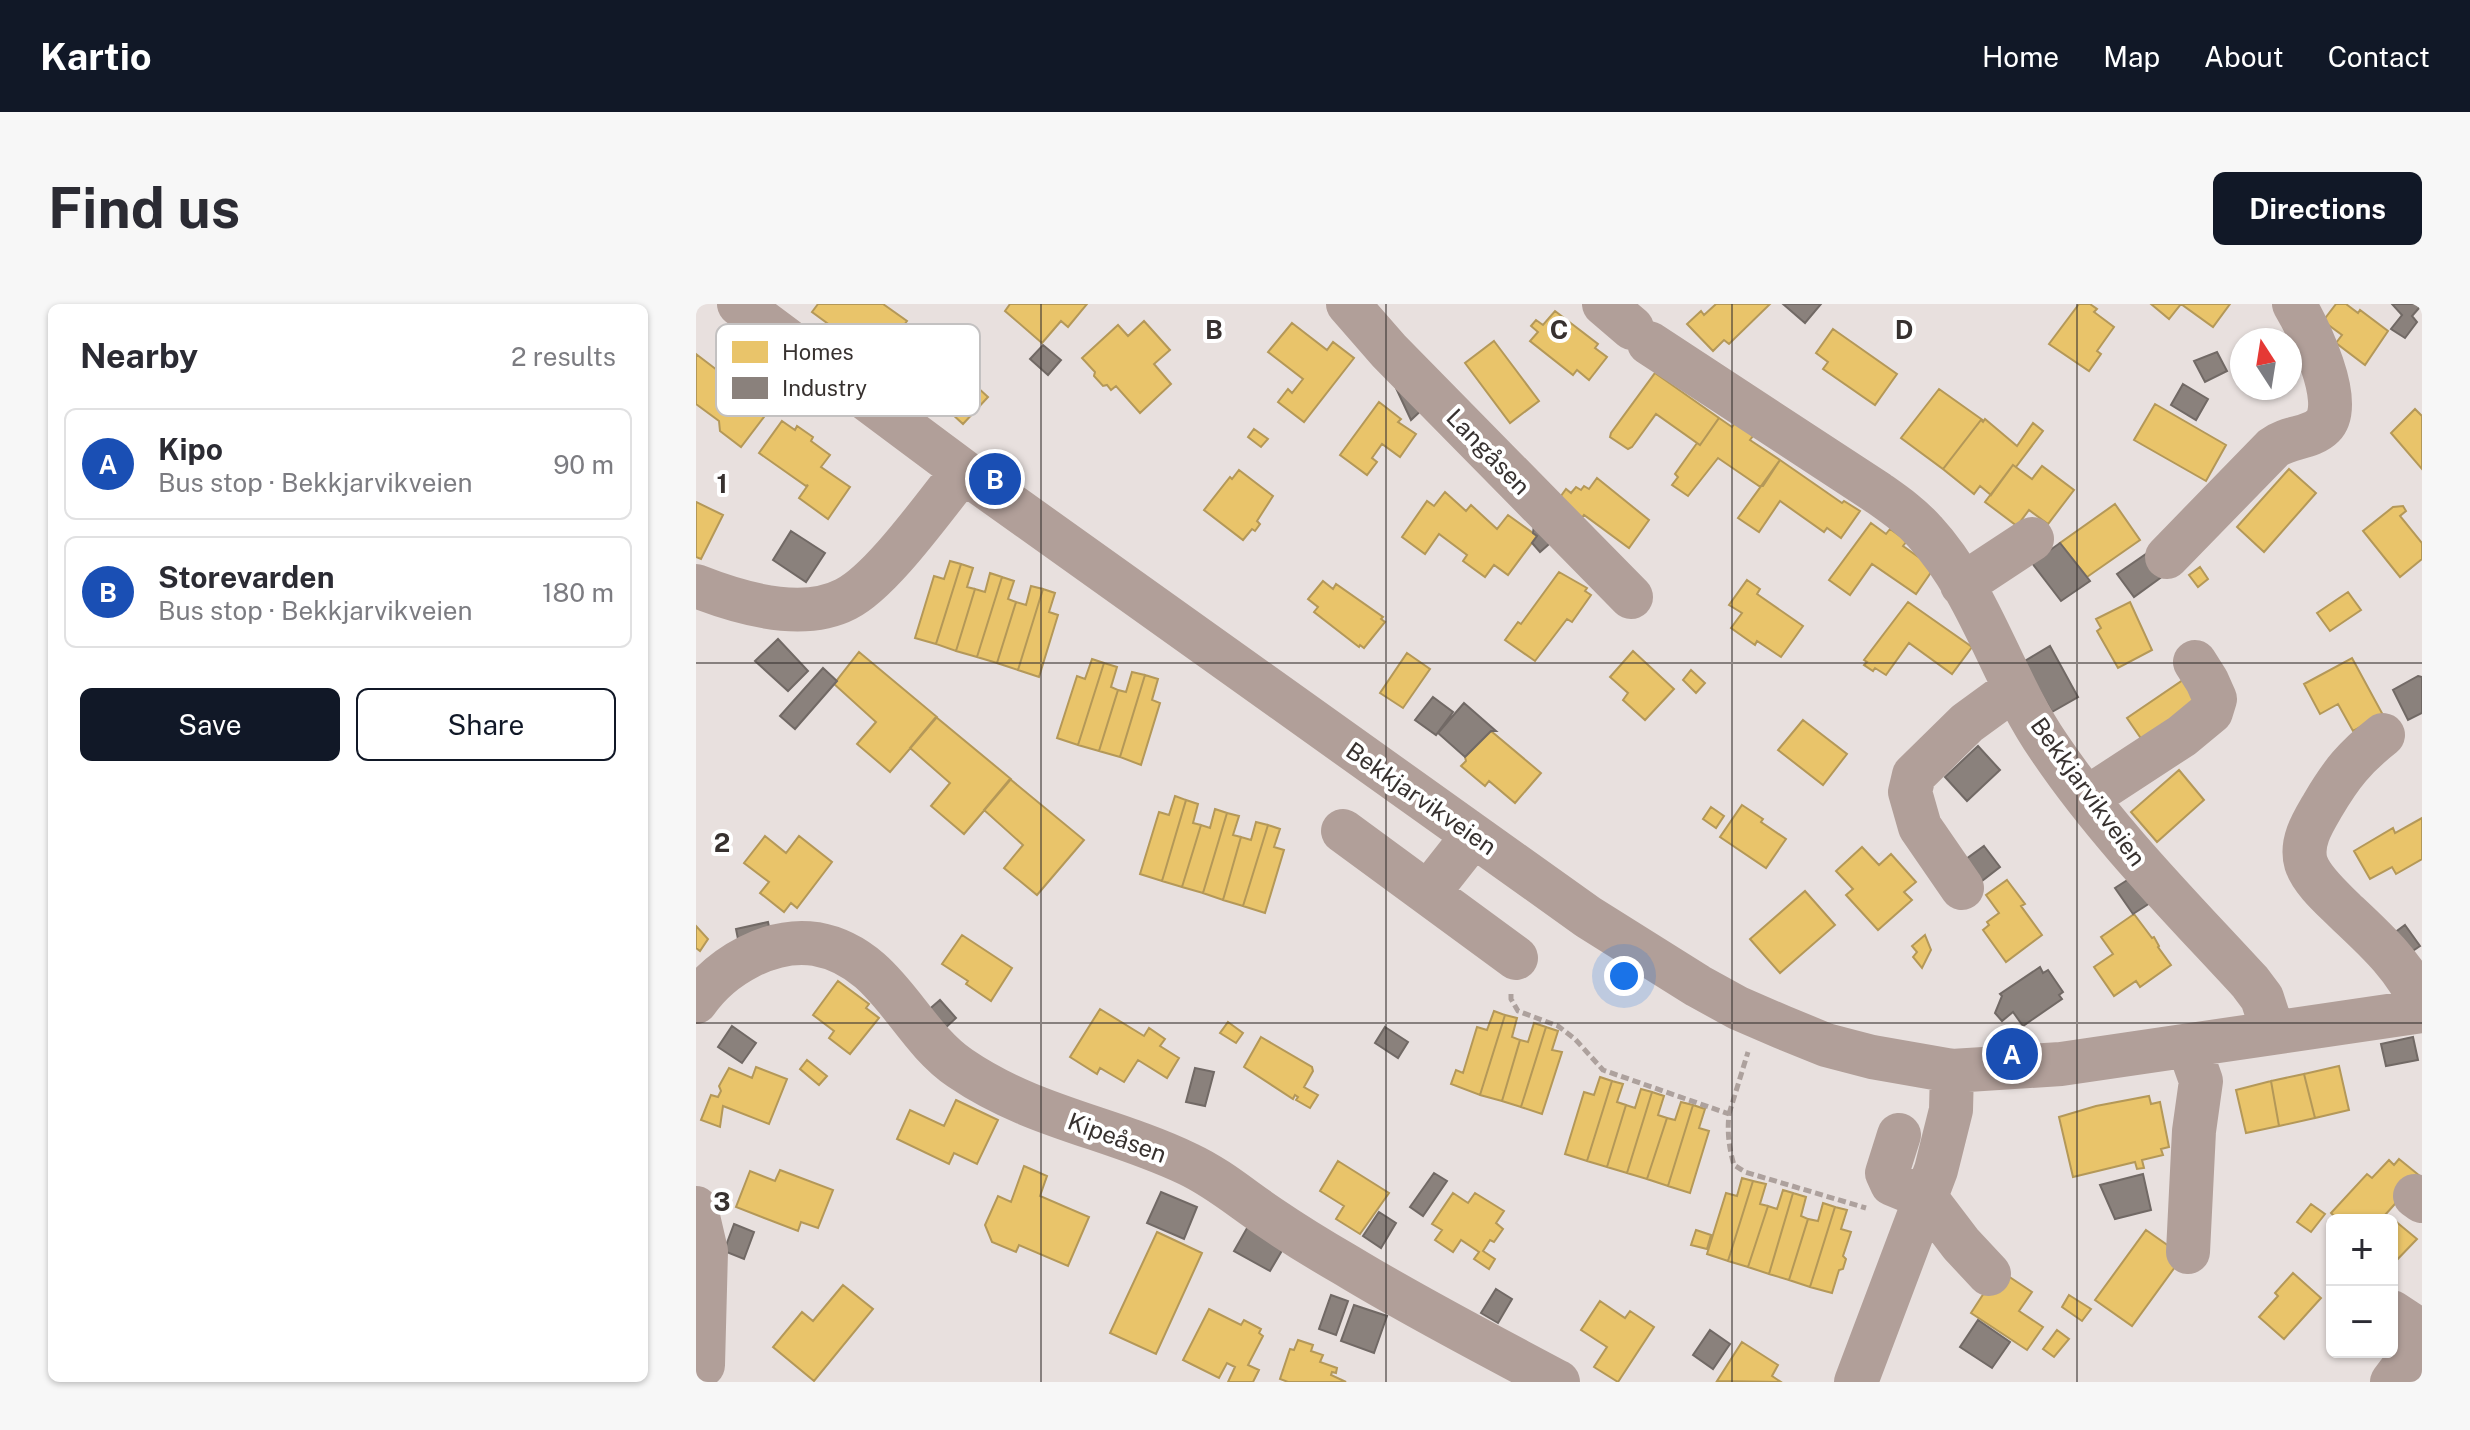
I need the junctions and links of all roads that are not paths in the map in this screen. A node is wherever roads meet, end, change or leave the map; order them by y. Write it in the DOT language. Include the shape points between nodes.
graph roads {
  1 [pos="739,304"];
  2 [pos="1348,304"];
  3 [pos="2294,304"];
  4 [pos="766,324"];
  5 [pos="1629,325"];
  6 [pos="889,416"];
  7 [pos="963,471"];
  8 [pos="2032,539"];
  9 [pos="2167,557"];
  10 [pos="1962,585"];
  11 [pos="696,586"];
  12 [pos="1631,597"];
  13 [pos="2195,662"];
  14 [pos="2015,688"];
  15 [pos="2383,735"];
  16 [pos="2087,798"];
  17 [pos="1343,831"];
  18 [pos="1473,836"];
  19 [pos="1962,888"];
  20 [pos="1428,893"];
  21 [pos="1516,958"];
  22 [pos="696,1002"];
  23 [pos="2422,1009"];
  24 [pos="2273,1032"];
  25 [pos="2189,1047"];
  26 [pos="1952,1071"];
  27 [pos="1899,1135"];
  28 [pos="696,1208"];
  29 [pos="1920,1213"];
  30 [pos="2188,1252"];
  31 [pos="1989,1274"];
  32 [pos="2398,1316"];
  33 [pos="2422,1332"];
  34 [pos="2422,1342"];
  35 [pos="709,1370"];
  36 [pos="1558,1382"];
  37 [pos="1856,1382"];
  38 [pos="2392,1382"];
  1 -- 4 [label="street, Bekkjarvikveien"];
  2 -- 12 [label="street, Langåsen"];
  3 -- 9 [label="street" via="2320,354 2330,408 2327,421 2273,448"];
  5 -- 10 [label="street, Bekkjarvikveien" via="1905,512"];
  6 -- 7 [label="street, Bekkjarvikveien"];
  7 -- 11 [label="street" via="879,572 846,599 809,609 780,608"];
  7 -- 18 [label="street, Bekkjarvikveien"];
  8 -- 10 [label="street"];
  10 -- 14 [label="street, Bekkjarvikveien"];
  13 -- 16 [label="street" via="2215,699 2211,712"];
  14 -- 16 [label="street, Bekkjarvikveien" via="2047,745"];
  14 -- 19 [label="street" via="1967,723 1914,775 1910,792 1920,827"];
  15 -- 23 [label="street" via="2341,775 2311,826 2305,850 2312,874 2407,975"];
  16 -- 24 [label="street, Bekkjarvikveien" via="2133,857 2250,982 2262,998"];
  17 -- 20 [label="street"];
  18 -- 20 [label="street"];
  18 -- 26 [label="street, Bekkjarvikveien" via="1588,917 1738,1008 1826,1045"];
  20 -- 21 [label="street"];
  22 -- 36 [label="street, Kipeåsen" via="722,974 772,947 817,944 841,953 879,979 956,1065 1002,1095 1188,1164 1347,1266"];
  23 -- 24 [label="street, Bekkjarvikveien"];
  24 -- 25 [label="street, Bekkjarvikveien"];
  25 -- 26 [label="street, Bekkjarvikveien" via="2061,1064"];
  25 -- 30 [label="street" via="2201,1081"];
  26 -- 29 [label="street" via="1946,1137"];
  27 -- 29 [label="street" via="1888,1179"];
  28 -- 35 [label="street" via="706,1251"];
  29 -- 31 [label="street"];
  29 -- 37 [label="street"];
  32 -- 33 [label="street"];
  34 -- 38 [label="street"];
}
